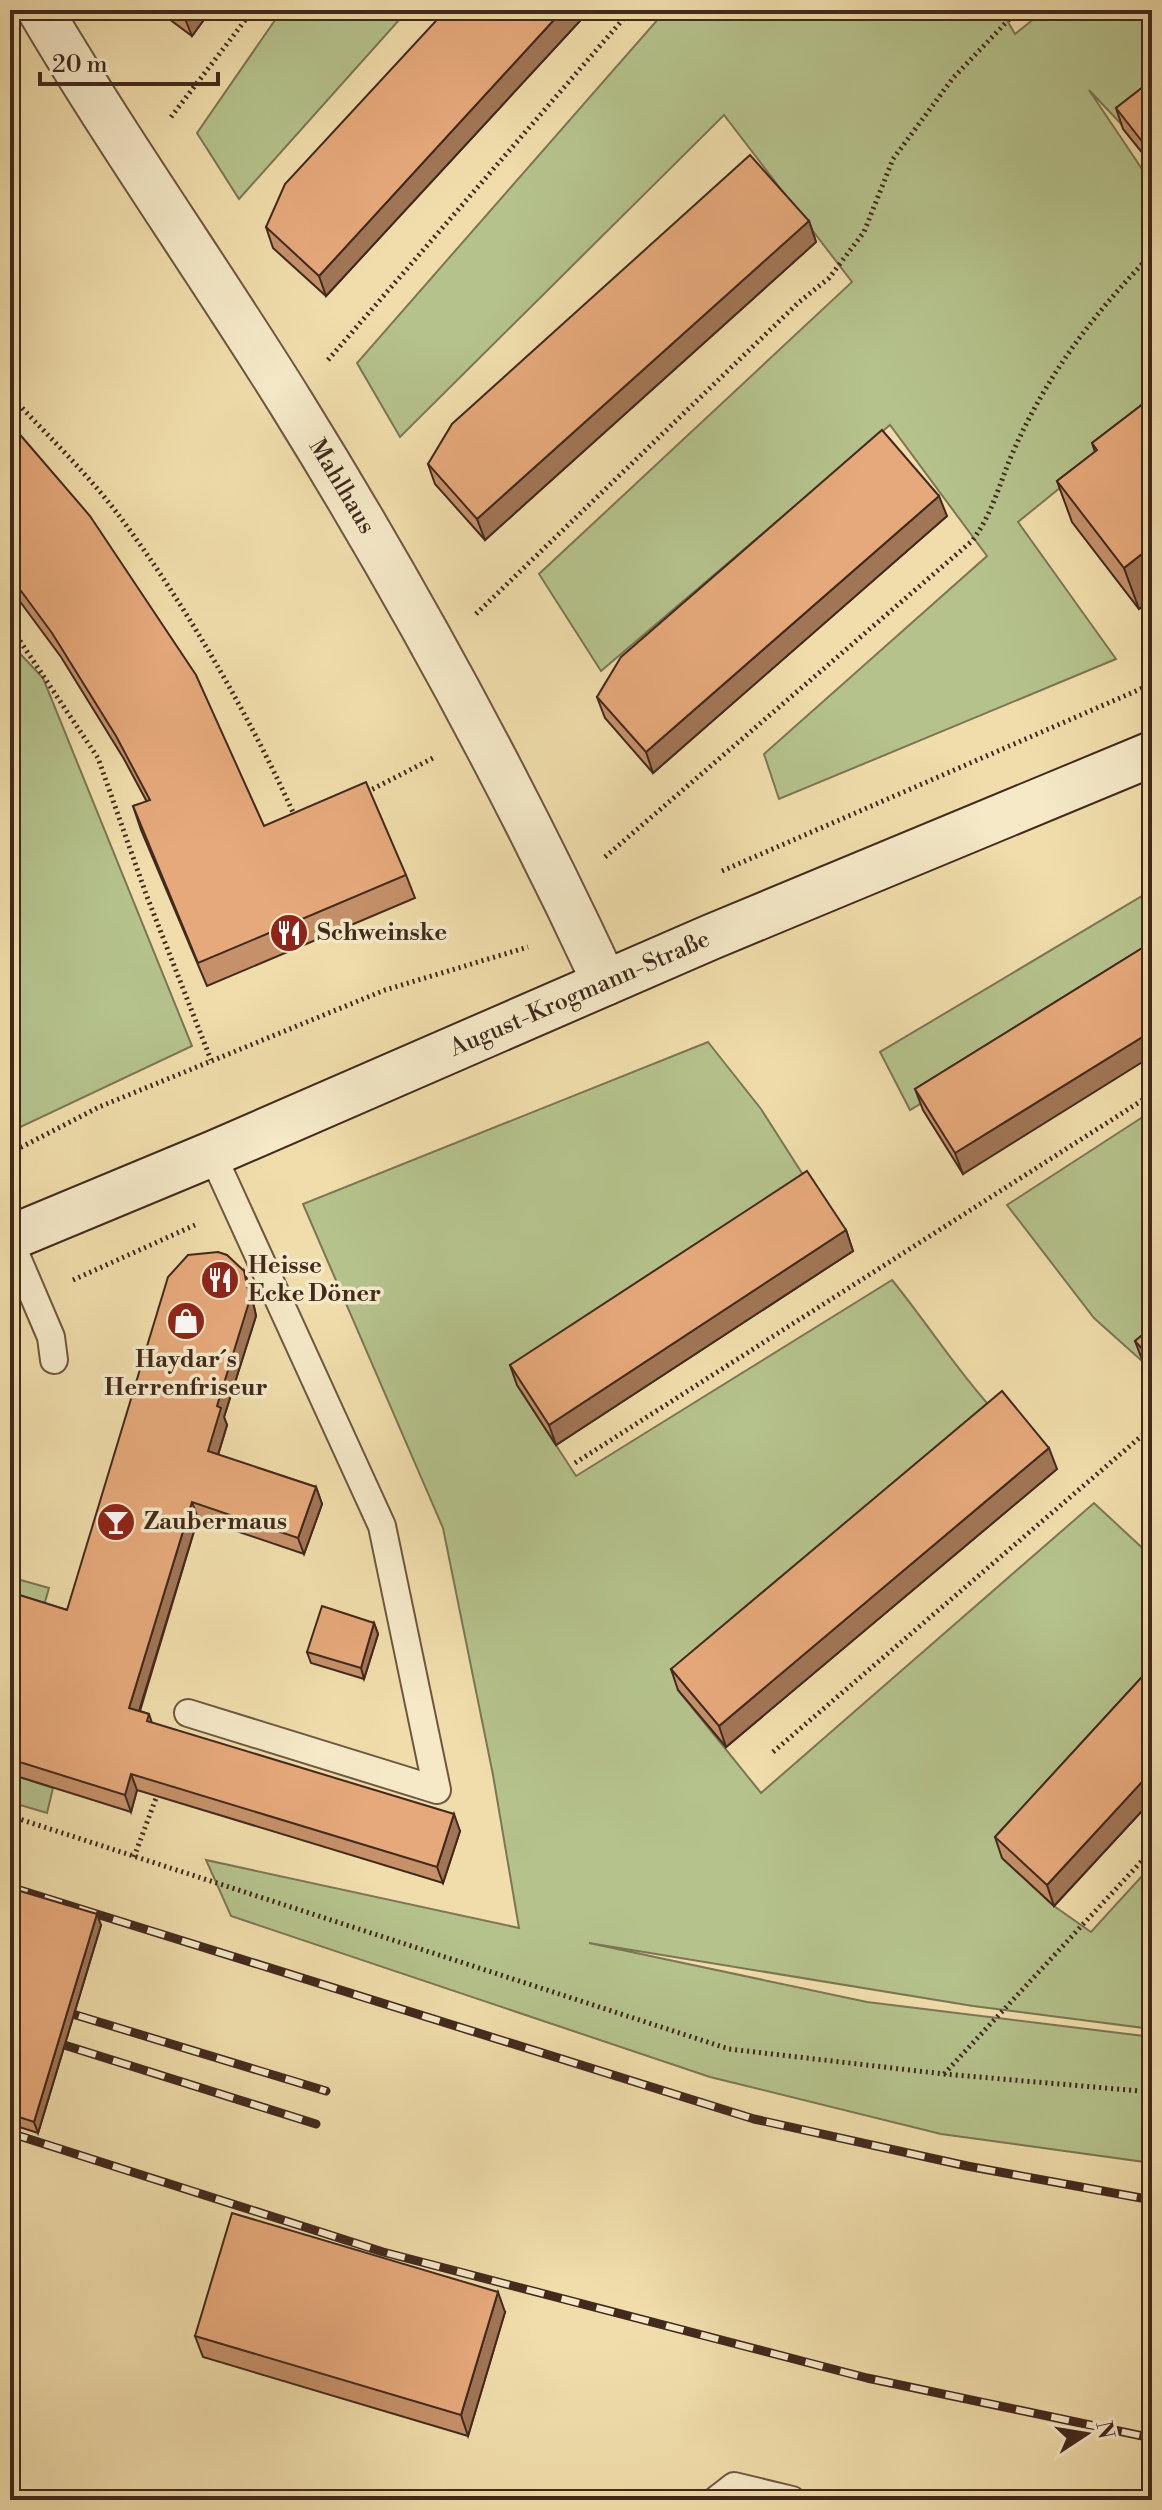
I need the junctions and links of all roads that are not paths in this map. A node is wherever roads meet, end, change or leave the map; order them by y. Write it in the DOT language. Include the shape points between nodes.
graph roads {
  1 [pos="40,10"];
  2 [pos="1152,754"];
  3 [pos="605,983"];
  4 [pos="212,1154"];
  5 [pos="10,1239"];
  6 [pos="54,1360"];
  7 [pos="188,1713"];
  8 [pos="716,2500"];
  9 [pos="792,2500"];
  1 -- 3 [label="main road, Mahlhaus" via="291,403 478,724"];
  2 -- 3 [label="main road, August-Krogmann-Straße"];
  3 -- 4 [label="main road, August-Krogmann-Straße"];
  4 -- 5 [label="main road, August-Krogmann-Straße"];
  4 -- 7 [label="lane" via="382,1526 437,1790"];
  5 -- 6 [label="lane" via="51,1337"];
  8 -- 9 [label="lane" via="734,2486"];
}
